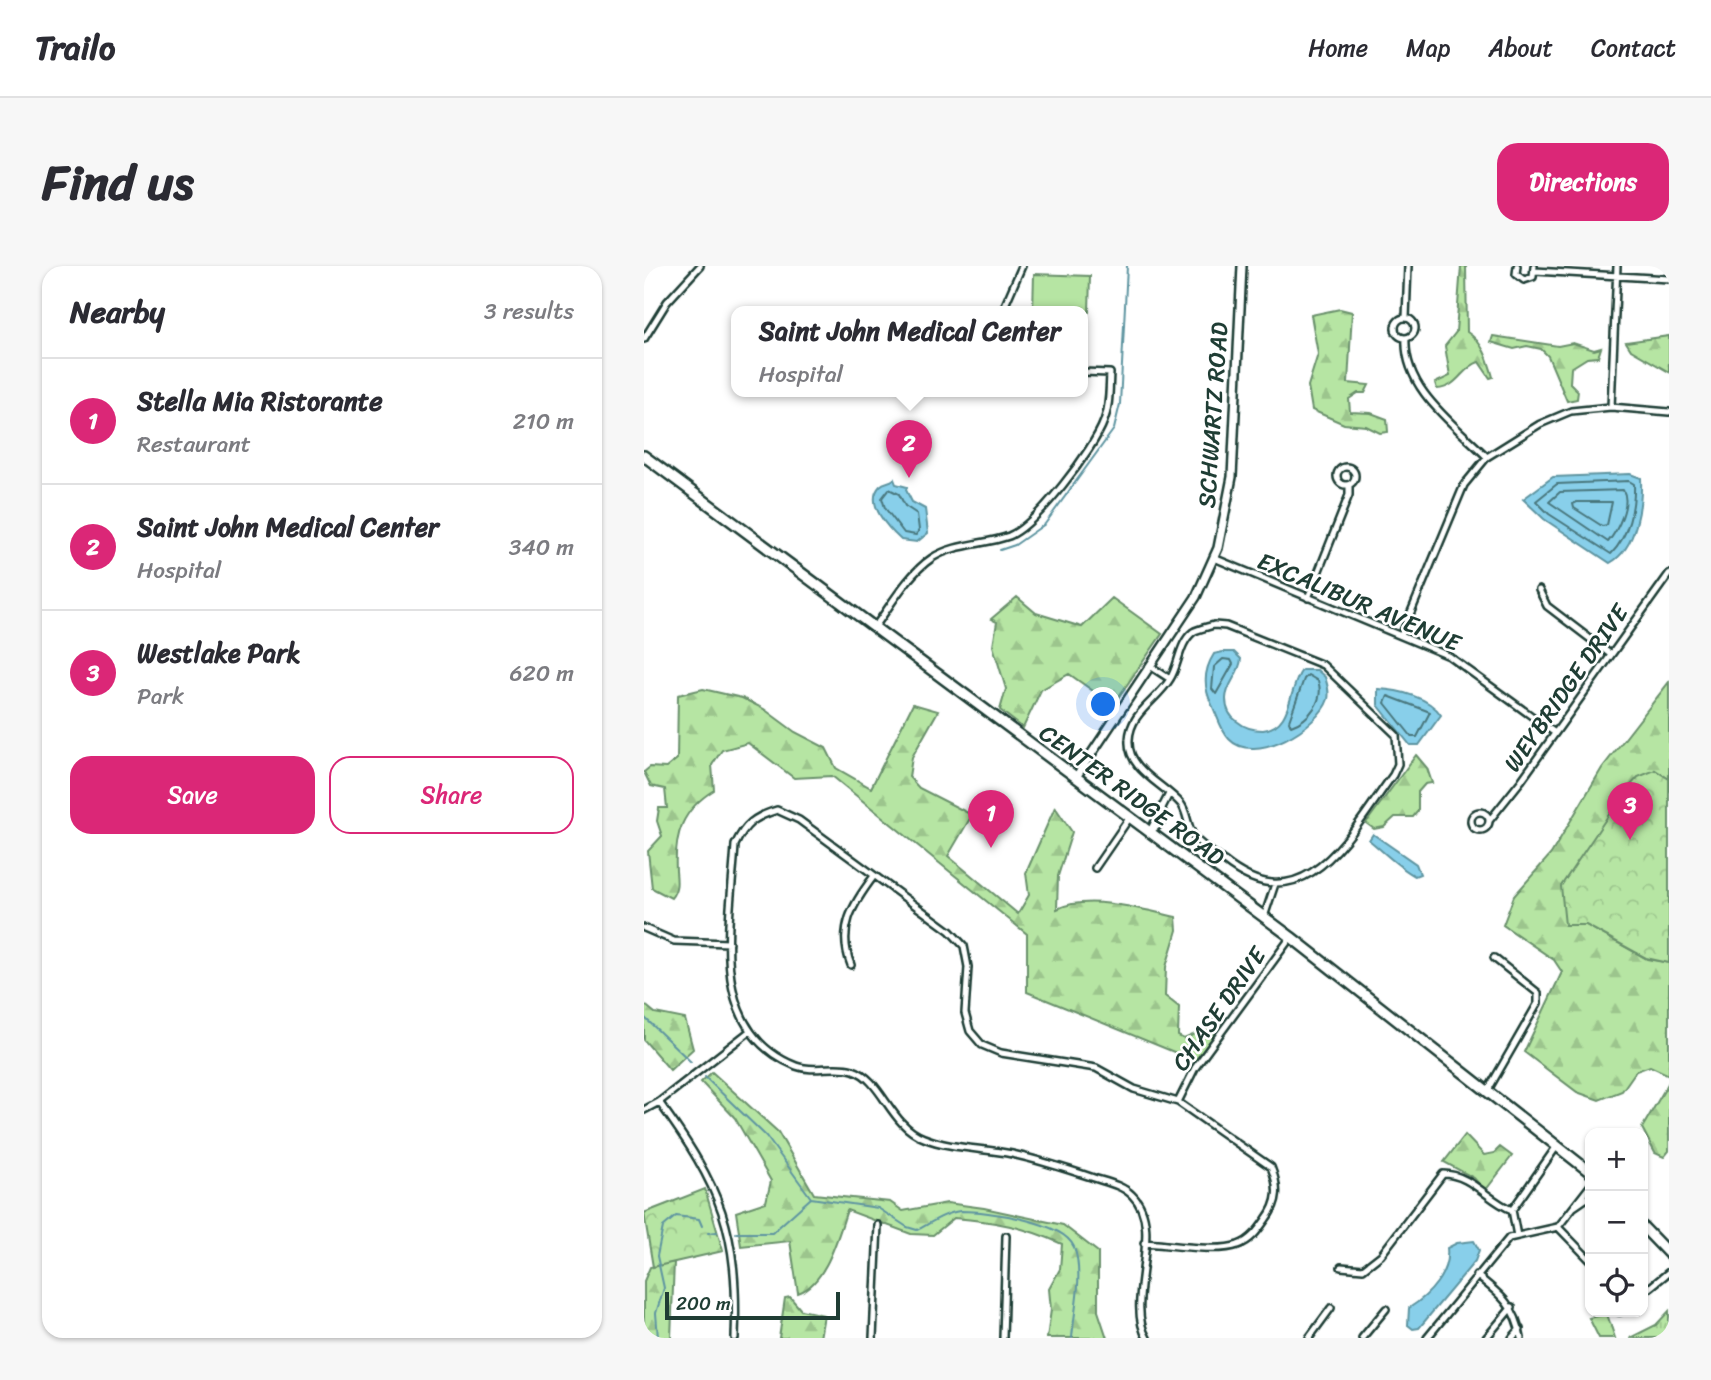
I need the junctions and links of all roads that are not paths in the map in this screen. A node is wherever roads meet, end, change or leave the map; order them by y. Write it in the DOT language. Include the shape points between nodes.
graph roads {
  1 [pos="700,266"];
  2 [pos="1022,266"];
  3 [pos="1242,266"];
  4 [pos="1408,266"];
  5 [pos="1517,266"];
  6 [pos="1617,266"];
  7 [pos="1534,268"];
  8 [pos="1616,275"];
  9 [pos="1669,279"];
  10 [pos="1005,306"];
  11 [pos="1406,318"];
  12 [pos="1406,338"];
  13 [pos="644,339"];
  14 [pos="1088,372"];
  15 [pos="1611,407"];
  16 [pos="1669,412"];
  17 [pos="644,456"];
  18 [pos="1487,457"];
  19 [pos="1349,485"];
  20 [pos="1214,558"];
  21 [pos="1669,574"];
  22 [pos="1539,590"];
  23 [pos="1308,598"];
  24 [pos="874,628"];
  25 [pos="1401,635"];
  26 [pos="1610,654"];
  27 [pos="1150,666"];
  28 [pos="1170,679"];
  29 [pos="1555,733"];
  30 [pos="1076,777"];
  31 [pos="1169,794"];
  32 [pos="1130,817"];
  33 [pos="1489,821"];
  34 [pos="1150,831"];
  35 [pos="1095,868"];
  36 [pos="874,876"];
  37 [pos="1275,884"];
  38 [pos="1264,917"];
  39 [pos="644,928"];
  40 [pos="1291,937"];
  41 [pos="729,943"];
  42 [pos="1494,958"];
  43 [pos="851,965"];
  44 [pos="750,1031"];
  45 [pos="1488,1090"];
  46 [pos="659,1102"];
  47 [pos="1178,1102"];
  48 [pos="644,1110"];
  49 [pos="1558,1144"];
  50 [pos="1585,1168"];
  51 [pos="1586,1191"];
  52 [pos="1585,1199"];
  53 [pos="1574,1207"];
  54 [pos="1513,1210"];
  55 [pos="878,1225"];
  56 [pos="1558,1227"];
  57 [pos="1648,1232"];
  58 [pos="1006,1236"];
  59 [pos="1517,1236"];
  60 [pos="1144,1243"];
  61 [pos="1669,1254"];
  62 [pos="1585,1256"];
  63 [pos="1341,1267"];
  64 [pos="1669,1272"];
  65 [pos="1476,1275"];
  66 [pos="1648,1289"];
  67 [pos="1512,1307"];
  68 [pos="1331,1308"];
  69 [pos="1386,1309"];
  70 [pos="1520,1329"];
  71 [pos="735,1338"];
  72 [pos="873,1338"];
  73 [pos="1003,1338"];
  74 [pos="1147,1338"];
  75 [pos="1309,1338"];
  76 [pos="1363,1338"];
  77 [pos="1427,1338"];
  78 [pos="1486,1338"];
  79 [pos="1512,1338"];
  80 [pos="1521,1338"];
  1 -- 13 [label="street" via="667,302"];
  2 -- 10 [label="street"];
  3 -- 20 [label="street, SCHWARTZ ROAD" via="1231,484"];
  4 -- 11 [label="street"];
  5 -- 7 [label="street" via="1516,274 1524,280 1530,279"];
  6 -- 8 [label="street"];
  7 -- 8 [label="street"];
  8 -- 9 [label="street"];
  8 -- 15 [label="street"];
  11 -- 12 [label="street" via="1415,330"];
  11 -- 12 [label="street" via="1395,327 1397,334"];
  12 -- 18 [label="street" via="1406,356 1419,387"];
  14 -- 24 [label="street" via="1110,373 1106,415 1094,440 1041,512 1011,535 953,548 932,559 913,576"];
  15 -- 16 [label="street"];
  15 -- 18 [label="street" via="1571,411"];
  17 -- 24 [label="main road, CENTER RIDGE ROAD"];
  18 -- 25 [label="street" via="1464,485"];
  19 -- 23 [label="street"];
  20 -- 23 [label="street, EXCALIBUR AVENUE"];
  20 -- 27 [label="street, SCHWARTZ ROAD" via="1203,585"];
  21 -- 26 [label="street, WEYBRIDGE DRIVE"];
  22 -- 26 [label="street" via="1547,606"];
  23 -- 25 [label="street, EXCALIBUR AVENUE"];
  24 -- 30 [label="main road, CENTER RIDGE ROAD"];
  25 -- 29 [label="street, EXCALIBUR AVENUE" via="1450,656"];
  26 -- 29 [label="street, WEYBRIDGE DRIVE"];
  27 -- 28 [label="street"];
  27 -- 30 [label="street, SCHWARTZ ROAD"];
  28 -- 31 [label="street" via="1133,721 1128,742 1138,766"];
  28 -- 37 [label="street" via="1193,632 1226,626 1324,665 1396,735 1398,764 1393,775 1330,860 1303,879"];
  29 -- 33 [label="street, WEYBRIDGE DRIVE"];
  30 -- 32 [label="main road, CENTER RIDGE ROAD"];
  31 -- 34 [label="street"];
  31 -- 37 [label="street" via="1182,805 1196,839 1238,872"];
  32 -- 34 [label="main road, CENTER RIDGE ROAD"];
  32 -- 35 [label="street"];
  34 -- 38 [label="main road, CENTER RIDGE ROAD"];
  36 -- 41 [label="street" via="799,820 776,810 755,817 735,845"];
  36 -- 43 [label="street" via="847,916 846,951"];
  36 -- 47 [label="street" via="964,946 968,967 965,1013 970,1031 982,1045 1001,1053 1096,1069 1134,1089"];
  37 -- 38 [label="street"];
  38 -- 40 [label="main road, CENTER RIDGE ROAD"];
  39 -- 41 [label="street" via="674,941"];
  40 -- 45 [label="main road, CENTER RIDGE ROAD"];
  40 -- 47 [label="street, CHASE DRIVE" via="1195,1068"];
  41 -- 44 [label="street" via="729,982"];
  42 -- 45 [label="street" via="1538,993 1538,1003"];
  44 -- 46 [label="street"];
  44 -- 60 [label="street" via="761,1044 796,1066 844,1068 866,1075 891,1112 922,1138 1032,1159 1122,1188 1140,1205"];
  45 -- 49 [label="main road, CENTER RIDGE ROAD"];
  46 -- 48 [label="street"];
  46 -- 71 [label="street" via="707,1173 725,1219 737,1290"];
  47 -- 60 [label="street" via="1271,1167 1277,1200 1257,1232 1236,1247"];
  49 -- 50 [label="main road, CENTER RIDGE ROAD"];
  49 -- 54 [label="street"];
  51 -- 53 [label="street"];
  52 -- 53 [label="street"];
  53 -- 56 [label="street"];
  54 -- 59 [label="street"];
  54 -- 63 [label="street" via="1468,1181 1443,1174 1381,1255 1363,1269"];
  55 -- 72 [label="street"];
  56 -- 59 [label="street"];
  56 -- 62 [label="street"];
  57 -- 61 [label="main road"];
  58 -- 73 [label="street"];
  59 -- 65 [label="street" via="1502,1245"];
  60 -- 74 [label="street" via="1141,1316"];
  64 -- 66 [label="street"];
  65 -- 67 [label="street"];
  65 -- 77 [label="street"];
  67 -- 70 [label="street"];
  67 -- 78 [label="street"];
  68 -- 75 [label="street"];
  69 -- 76 [label="street"];
  70 -- 79 [label="street"];
  70 -- 80 [label="street"];
}
